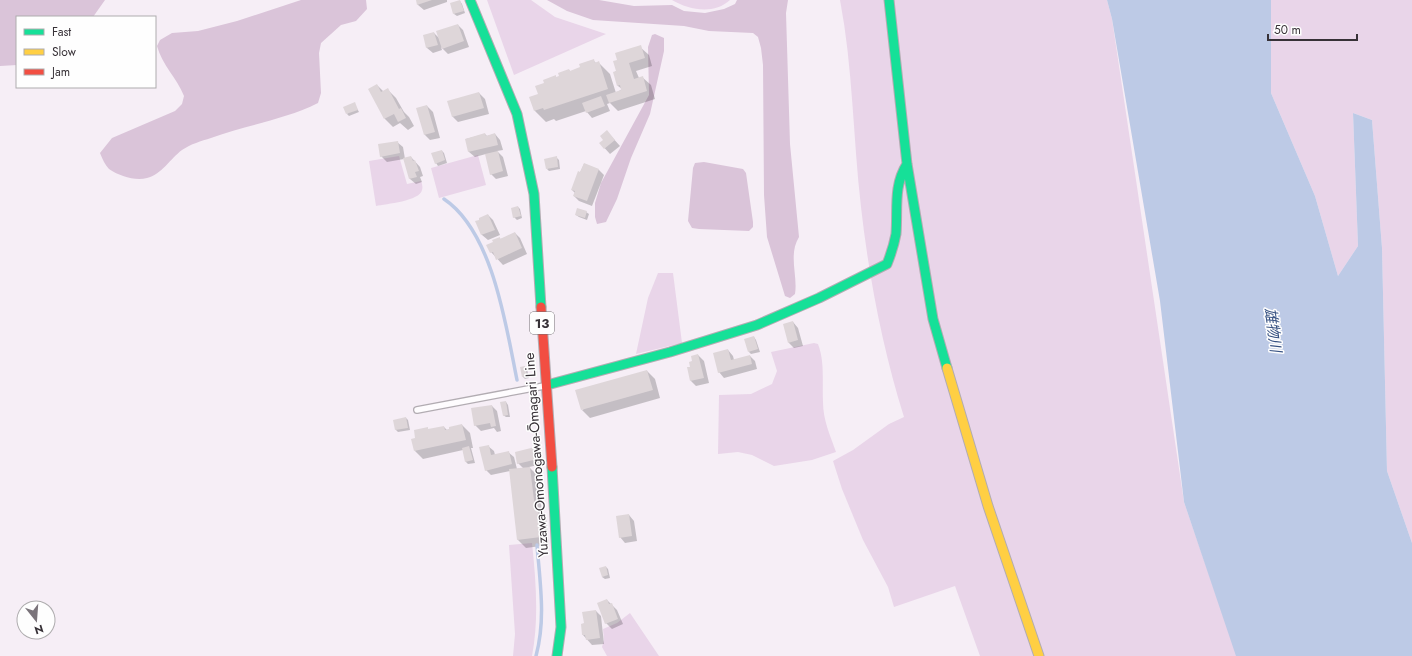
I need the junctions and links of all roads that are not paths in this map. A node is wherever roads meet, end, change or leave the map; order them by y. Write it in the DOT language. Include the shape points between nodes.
graph roads {
  1 [pos="470,0"];
  2 [pos="889,0"];
  3 [pos="907,164"];
  4 [pos="547,385"];
  5 [pos="417,410"];
  6 [pos="557,656"];
  7 [pos="1039,656"];
  1 -- 4 [label="street, Yuzawa-Omonogawa-Ōmagari Line / 13" via="517,114 534,194"];
  2 -- 3 [label="street"];
  3 -- 4 [label="street" via="899,180 896,232 892,254 887,264 757,326"];
  3 -- 7 [label="street" via="933,319 988,506"];
  4 -- 5 [label="lane"];
  4 -- 6 [label="street, Yuzawa-Omonogawa-Ōmagari Line / 13" via="561,627"];
}
